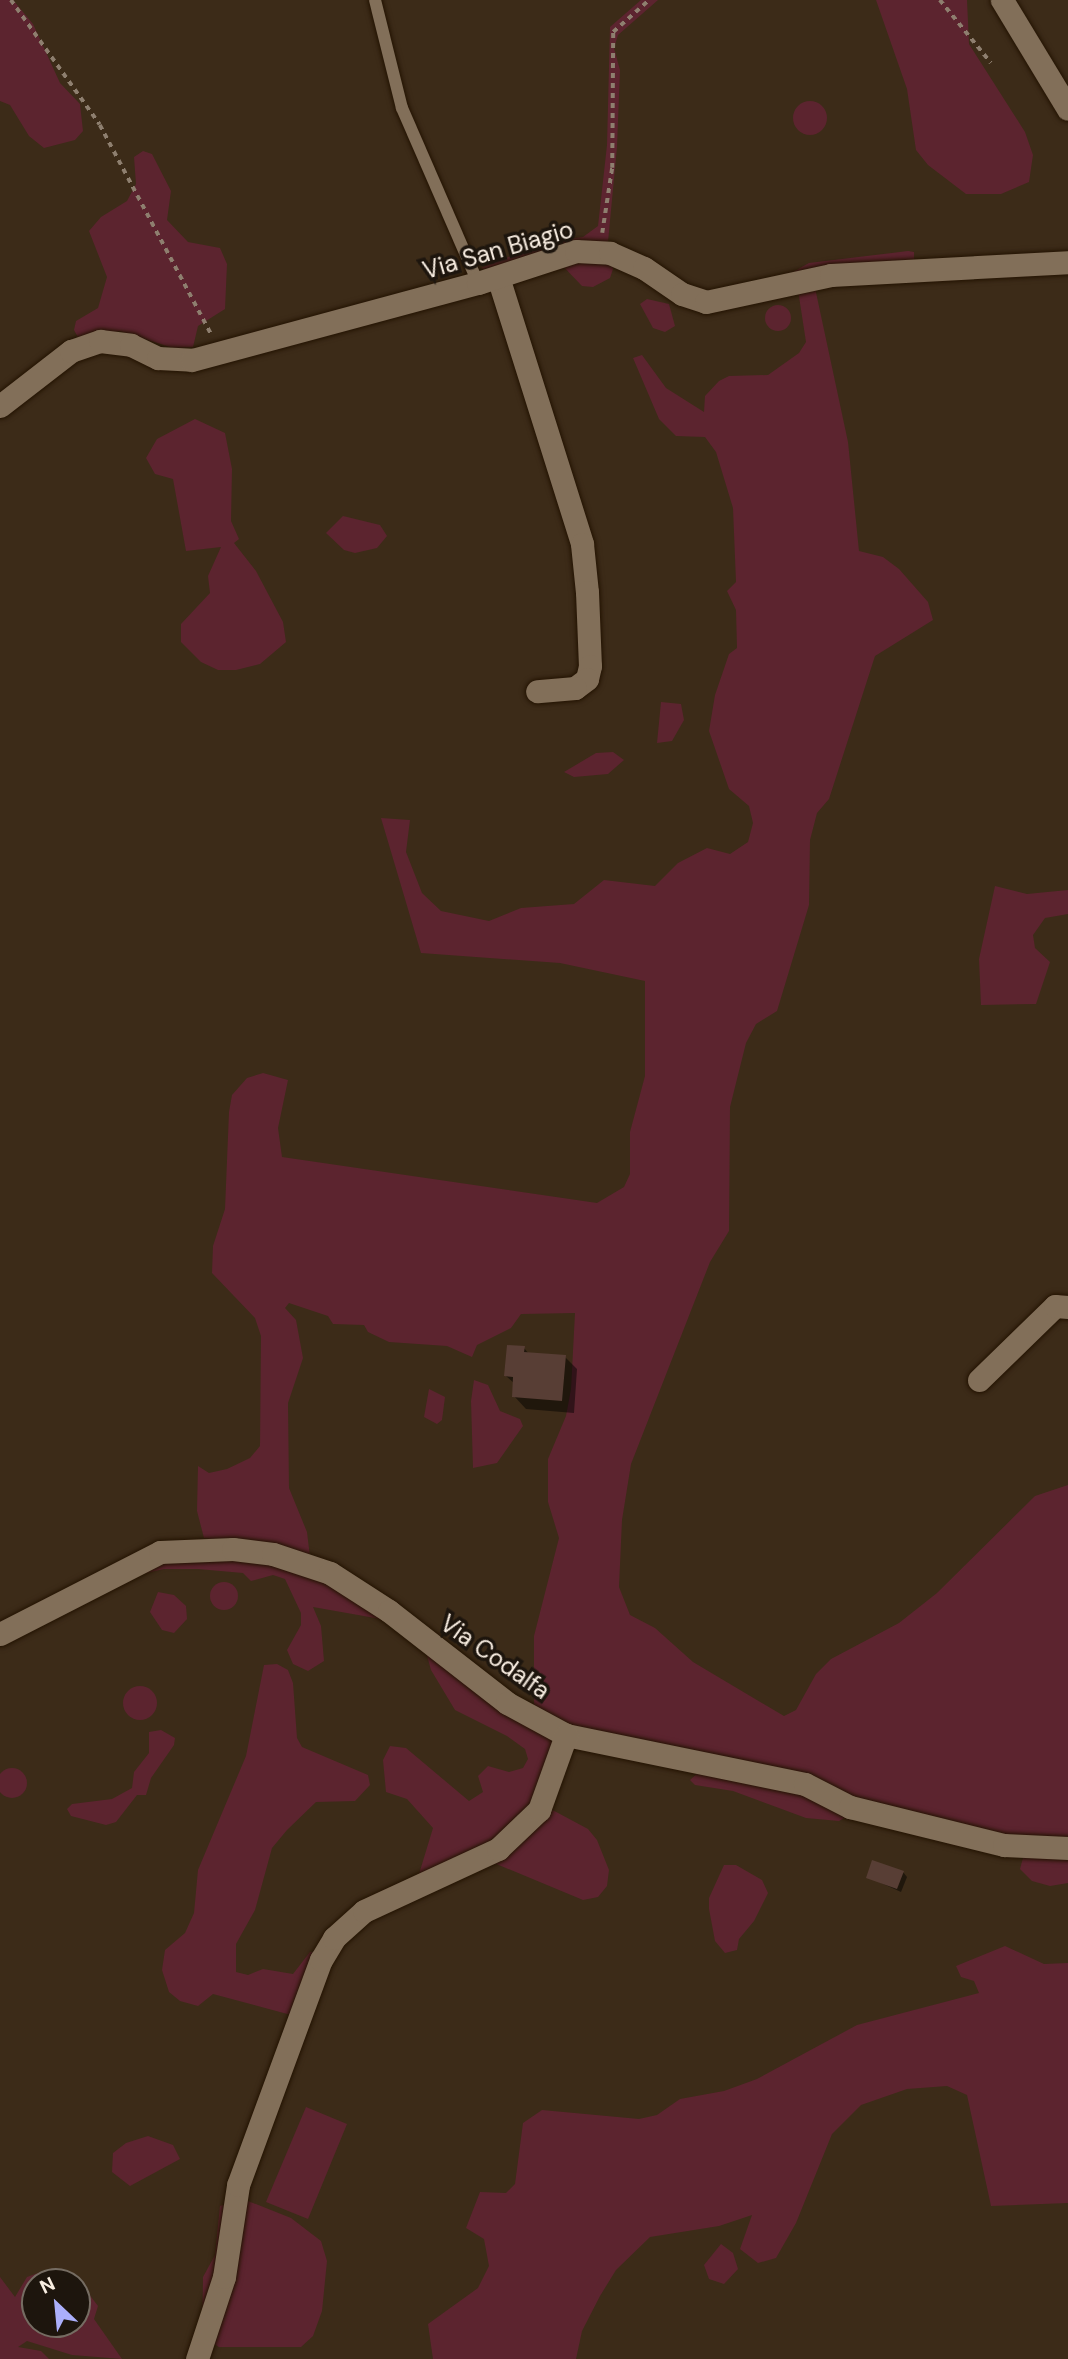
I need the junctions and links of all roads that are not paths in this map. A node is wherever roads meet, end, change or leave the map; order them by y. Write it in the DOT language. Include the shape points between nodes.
graph roads {
  1 [pos="375,0"];
  2 [pos="1002,0"];
  3 [pos="1068,109"];
  4 [pos="1068,262"];
  5 [pos="488,280"];
  6 [pos="0,406"];
  7 [pos="537,691"];
  8 [pos="1068,1307"];
  9 [pos="979,1380"];
  10 [pos="0,1634"];
  11 [pos="566,1735"];
  12 [pos="1068,1848"];
  13 [pos="197,2359"];
  1 -- 5 [label="lane" via="402,108"];
  2 -- 3 [label="street"];
  4 -- 5 [label="street, Via San Biagio" via="831,275 706,302 682,294 644,268 599,252 576,251"];
  5 -- 6 [label="street, Via San Biagio" via="192,360 158,358 131,345 100,341 71,351"];
  5 -- 7 [label="street" via="582,544 587,679 575,688"];
  8 -- 9 [label="street" via="1055,1306"];
  10 -- 11 [label="street, Via Codalfa" via="160,1552 233,1549 273,1554 330,1573 389,1611 507,1703"];
  11 -- 12 [label="street, Via Codalfa" via="804,1784 850,1807 1004,1845"];
  11 -- 13 [label="street" via="539,1810 498,1849 364,1911 334,1938 321,1960 238,2185 224,2277"];
}
